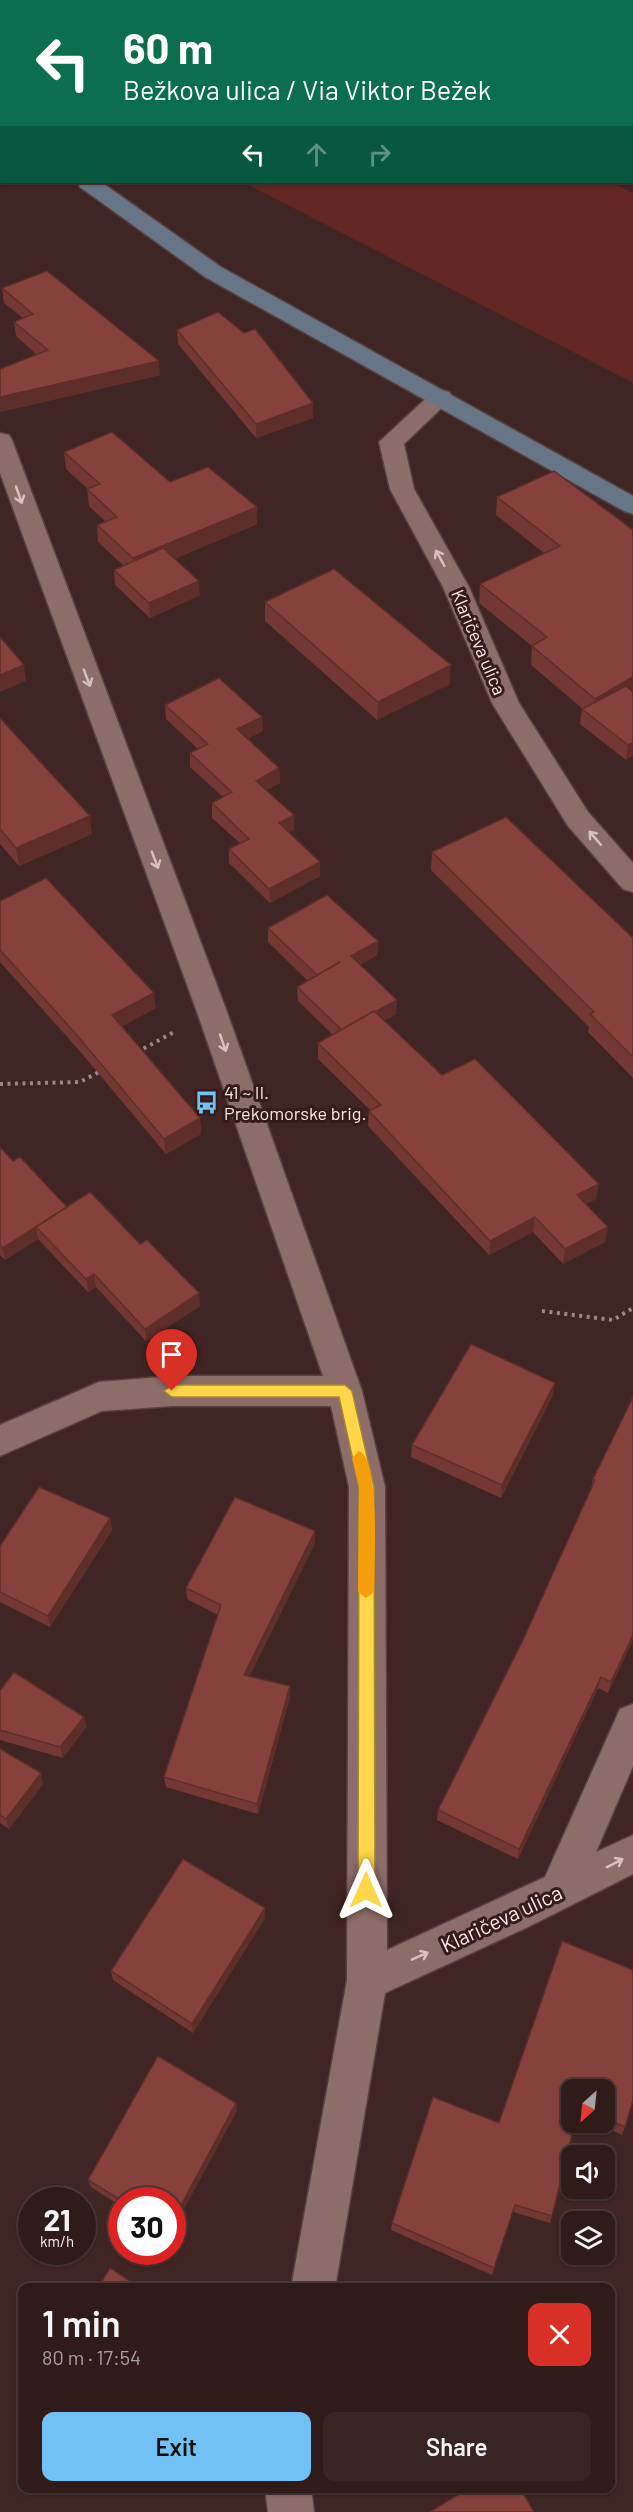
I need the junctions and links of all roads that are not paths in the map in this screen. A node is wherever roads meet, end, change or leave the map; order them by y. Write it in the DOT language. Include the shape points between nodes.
graph roads {
  1 [pos="89,183"];
  2 [pos="441,397"];
  3 [pos="0,440"];
  4 [pos="633,506"];
  5 [pos="633,882"];
  6 [pos="345,1391"];
  7 [pos="0,1440"];
  8 [pos="633,1722"];
  9 [pos="633,1854"];
  10 [pos="559,1891"];
  11 [pos="367,1980"];
  12 [pos="314,2283"];
  13 [pos="289,2493"];
  14 [pos="291,2512"];
  1 -- 2 [label="street" via="213,272"];
  2 -- 4 [label="street"];
  5 -- 2 [label="street, Klaričeva ulica, one-way" via="578,819 506,704 456,587 402,489 391,442"];
  3 -- 6 [label="street, one-way" via="212,1012"];
  6 -- 7 [label="street" via="172,1391 99,1397"];
  6 -- 11 [label="street" via="367,1487"];
  8 -- 10 [label="street"];
  10 -- 9 [label="street, Klaričeva ulica, one-way"];
  11 -- 10 [label="street, Klaričeva ulica, one-way"];
  11 -- 12 [label="street"];
  13 -- 14 [label="street"];
}
